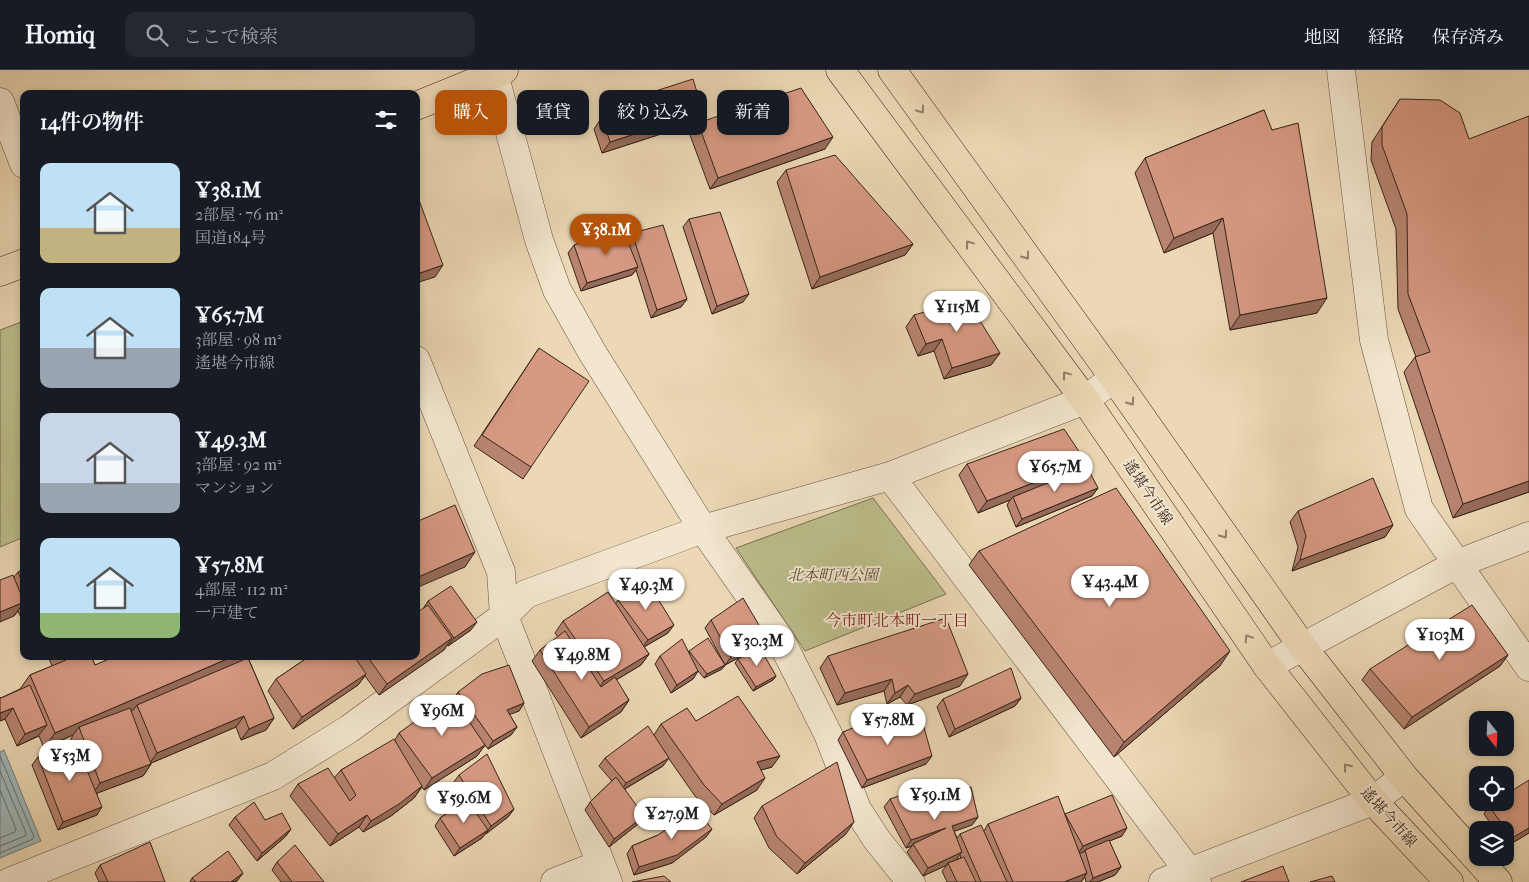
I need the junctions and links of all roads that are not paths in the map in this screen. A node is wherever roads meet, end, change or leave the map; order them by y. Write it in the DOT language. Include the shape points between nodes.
graph roads {
  1 [pos="840,70"];
  2 [pos="892,70"];
  3 [pos="1340,70"];
  4 [pos="497,71"];
  5 [pos="0,102"];
  6 [pos="420,104"];
  7 [pos="20,154"];
  8 [pos="20,264"];
  9 [pos="0,272"];
  10 [pos="420,370"];
  11 [pos="1114,378"];
  12 [pos="1085,400"];
  13 [pos="890,476"];
  14 [pos="703,529"];
  15 [pos="1529,536"];
  16 [pos="1457,564"];
  17 [pos="504,616"];
  18 [pos="1302,646"];
  19 [pos="1267,666"];
  20 [pos="1529,667"];
  21 [pos="1404,777"];
  22 [pos="1373,801"];
  23 [pos="604,873"];
  24 [pos="54,874"];
  25 [pos="1194,877"];
  26 [pos="9,882"];
  27 [pos="555,882"];
  28 [pos="911,882"];
  29 [pos="1163,882"];
  30 [pos="1449,882"];
  31 [pos="1498,882"];
  12 -- 1 [label="main road, 遙堪今市線, one-way"];
  2 -- 11 [label="main road, one-way"];
  3 -- 16 [label="street" via="1374,340 1419,509"];
  4 -- 6 [label="main road"];
  4 -- 14 [label="street" via="539,240 557,290"];
  5 -- 7 [label="street"];
  8 -- 9 [label="main road"];
  10 -- 17 [label="street" via="501,572"];
  11 -- 12 [label="street"];
  11 -- 18 [label="main road, one-way"];
  12 -- 13 [label="street"];
  19 -- 12 [label="main road, 遙堪今市線, one-way"];
  13 -- 14 [label="street"];
  13 -- 25 [label="street"];
  14 -- 17 [label="street" via="526,594"];
  14 -- 28 [label="street" via="780,639 828,734 857,809"];
  15 -- 16 [label="street"];
  16 -- 18 [label="street"];
  16 -- 20 [label="street"];
  17 -- 23 [label="street"];
  17 -- 24 [label="street" via="349,729 273,776"];
  18 -- 19 [label="street"];
  18 -- 21 [label="main road"];
  22 -- 19 [label="main road, 遙堪今市線, one-way"];
  21 -- 22 [label="street"];
  21 -- 31 [label="main road"];
  22 -- 25 [label="street"];
  22 -- 30 [label="main road, 遙堪今市線"];
  23 -- 27 [label="street"];
  24 -- 26 [label="street"];
  25 -- 29 [label="street"];
}
